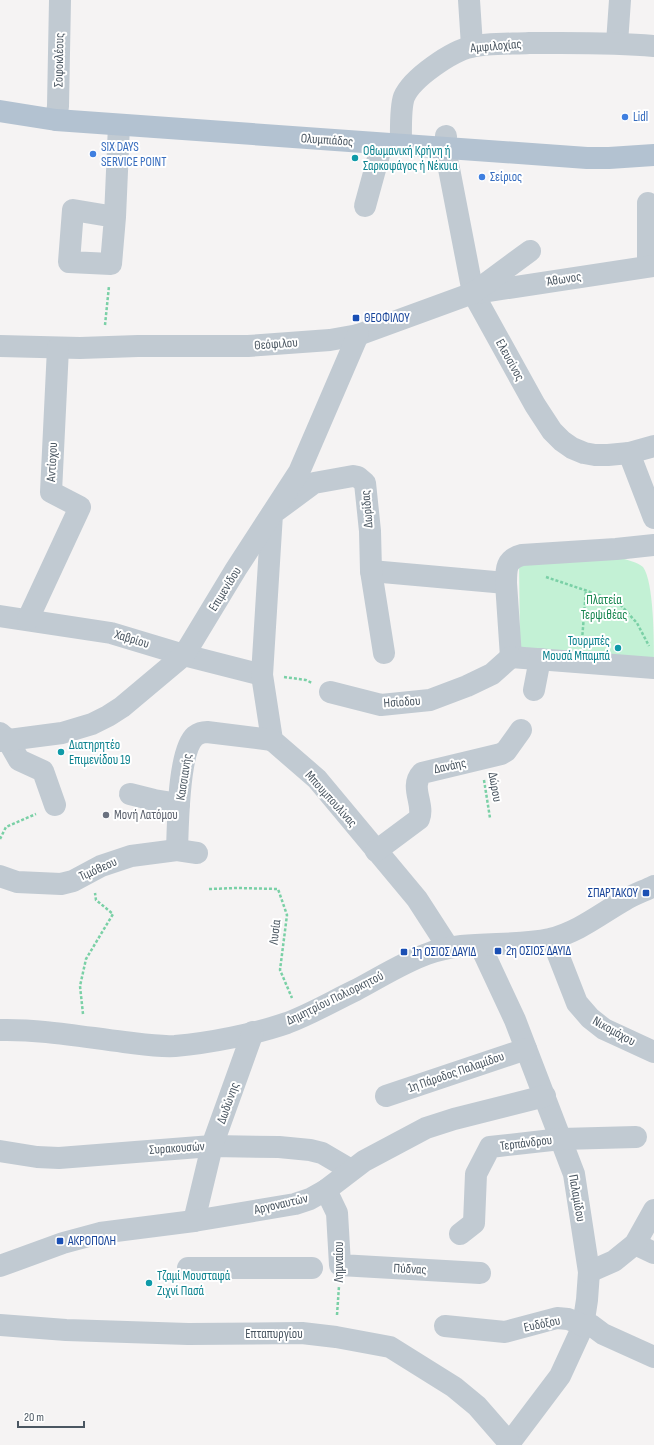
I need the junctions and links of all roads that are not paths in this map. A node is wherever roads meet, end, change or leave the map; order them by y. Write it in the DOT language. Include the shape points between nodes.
graph roads {
  1 [pos="60,0"];
  2 [pos="469,0"];
  3 [pos="620,0"];
  4 [pos="617,43"];
  5 [pos="472,46"];
  6 [pos="654,46"];
  7 [pos="0,96"];
  8 [pos="0,111"];
  9 [pos="57,113"];
  10 [pos="119,125"];
  11 [pos="394,141"];
  12 [pos="654,141"];
  13 [pos="446,142"];
  14 [pos="654,155"];
  15 [pos="648,203"];
  16 [pos="365,206"];
  17 [pos="115,217"];
  18 [pos="530,251"];
  19 [pos="651,266"];
  20 [pos="473,293"];
  21 [pos="358,336"];
  22 [pos="0,346"];
  23 [pos="58,348"];
  24 [pos="654,446"];
  25 [pos="629,453"];
  26 [pos="272,514"];
  27 [pos="654,518"];
  28 [pos="654,545"];
  29 [pos="371,571"];
  30 [pos="506,583"];
  31 [pos="0,616"];
  32 [pos="28,620"];
  33 [pos="384,653"];
  34 [pos="184,655"];
  35 [pos="511,657"];
  36 [pos="540,659"];
  37 [pos="654,668"];
  38 [pos="262,675"];
  39 [pos="534,690"];
  40 [pos="330,692"];
  41 [pos="521,730"];
  42 [pos="2,738"];
  43 [pos="272,740"];
  44 [pos="130,794"];
  45 [pos="180,804"];
  46 [pos="55,805"];
  47 [pos="376,851"];
  48 [pos="187,852"];
  49 [pos="0,876"];
  50 [pos="654,886"];
  51 [pos="552,938"];
  52 [pos="480,945"];
  53 [pos="448,948"];
  54 [pos="0,1030"];
  55 [pos="253,1032"];
  56 [pos="526,1049"];
  57 [pos="654,1052"];
  58 [pos="386,1096"];
  59 [pos="545,1096"];
  60 [pos="636,1137"];
  61 [pos="561,1139"];
  62 [pos="212,1146"];
  63 [pos="0,1151"];
  64 [pos="351,1170"];
  65 [pos="326,1190"];
  66 [pos="654,1210"];
  67 [pos="194,1221"];
  68 [pos="460,1234"];
  69 [pos="635,1244"];
  70 [pos="654,1253"];
  71 [pos="340,1265"];
  72 [pos="0,1266"];
  73 [pos="188,1268"];
  74 [pos="312,1268"];
  75 [pos="589,1272"];
  76 [pos="480,1273"];
  77 [pos="0,1325"];
  78 [pos="445,1326"];
  79 [pos="583,1326"];
  80 [pos="654,1357"];
  81 [pos="510,1444"];
  1 -- 9 [label="street, Σοφοκλέους"];
  2 -- 5 [label="street"];
  3 -- 4 [label="street"];
  4 -- 5 [label="street, Αμφιλοχίας"];
  4 -- 6 [label="street, Αμφιλοχίας"];
  5 -- 11 [label="street, Αμφιλοχίας" via="447,57 408,89"];
  7 -- 9 [label="main road, Ολυμπιάδος"];
  8 -- 9 [label="main road, Ολυμπιάδος"];
  9 -- 10 [label="main road, Ολυμπιάδος"];
  9 -- 11 [label="main road, Ολυμπιάδος"];
  10 -- 11 [label="main road, Ολυμπιάδος"];
  10 -- 17 [label="street"];
  11 -- 13 [label="main road, Ολυμπιάδος"];
  11 -- 16 [label="street, Αμφιλοχίας"];
  12 -- 13 [label="main road, Ολυμπιάδος"];
  13 -- 14 [label="main road, Ολυμπιάδος" via="587,158"];
  13 -- 20 [label="street, Ελευσίνος"];
  15 -- 19 [label="street"];
  17 -- 17 [label="street" via="111,264 68,262 73,210"];
  18 -- 20 [label="street, Θεόφιλου"];
  19 -- 20 [label="street, Άθωνος"];
  20 -- 21 [label="street, Θεόφιλου"];
  20 -- 25 [label="street, Ελευσίνος" via="552,431 572,448 584,453 608,456"];
  21 -- 23 [label="street, Θεόφιλου" via="248,346"];
  21 -- 26 [label="street, Επιμενίδου" via="299,472"];
  22 -- 23 [label="street, Θεόφιλου"];
  23 -- 32 [label="street, Αντίοχου" via="51,492 80,507"];
  24 -- 25 [label="street, Ελευσίνος"];
  25 -- 27 [label="street"];
  26 -- 29 [label="street, Δωρίδας" via="314,482 358,477 365,483 366,488"];
  26 -- 34 [label="street, Επιμενίδου"];
  26 -- 38 [label="street"];
  28 -- 30 [label="street" via="522,555 511,560 508,565"];
  29 -- 30 [label="street"];
  29 -- 33 [label="street, Δωρίδας"];
  30 -- 35 [label="street"];
  31 -- 32 [label="street, Χαβρίου"];
  32 -- 34 [label="street, Χαβρίου" via="111,633"];
  34 -- 38 [label="street, Χαβρίου"];
  34 -- 42 [label="street, Επιμενίδου" via="125,705 92,724 62,733"];
  35 -- 36 [label="street"];
  35 -- 40 [label="street, Ησίοδου" via="492,674 430,700 381,705"];
  36 -- 37 [label="street"];
  36 -- 39 [label="street"];
  38 -- 43 [label="street"];
  41 -- 47 [label="street, Δανάης" via="504,753 422,773 417,781 421,810 419,820"];
  42 -- 46 [label="street" via="19,760 43,771"];
  43 -- 45 [label="street, Κασσιανής" via="207,732 195,736 184,764"];
  43 -- 47 [label="street, Μπουμπουλίνας" via="317,779"];
  44 -- 45 [label="street"];
  45 -- 48 [label="street, Κασσιανής"];
  47 -- 53 [label="street, Μπουμπουλίνας" via="417,899"];
  48 -- 49 [label="street, Τιμόθεου" via="121,858 61,884 17,882"];
  50 -- 51 [label="street, Δημητρίου Πολιορκητού" via="624,900 576,930"];
  51 -- 52 [label="street, Δημητρίου Πολιορκητού" via="524,944"];
  51 -- 57 [label="street, Νικομάχου" via="577,1003 590,1018 604,1029"];
  52 -- 53 [label="street, Δημητρίου Πολιορκητού"];
  52 -- 56 [label="street, Παλαμίδου"];
  53 -- 55 [label="street, Δημητρίου Πολιορκητού" via="412,960 296,1019"];
  54 -- 55 [label="street, Δημητρίου Πολιορκητού" via="38,1031 166,1046 201,1043"];
  55 -- 62 [label="street, Δωδώνης"];
  56 -- 58 [label="street, 1η Πάροδος Παλαμίδου"];
  56 -- 59 [label="street, Παλαμίδου"];
  59 -- 61 [label="street, Παλαμίδου"];
  59 -- 64 [label="street, Αργοναυτών" via="438,1124 410,1136"];
  60 -- 61 [label="street"];
  61 -- 68 [label="street, Τερπάνδρου" via="490,1148 476,1174 474,1223"];
  61 -- 75 [label="street, Παλαμίδου" via="574,1174"];
  62 -- 63 [label="street, Συρακουσών" via="59,1158"];
  62 -- 64 [label="street, Συρακουσών" via="310,1150 322,1153"];
  62 -- 67 [label="street, Δωδώνης"];
  64 -- 65 [label="street, Αργοναυτών"];
  65 -- 67 [label="street, Αργοναυτών" via="295,1204"];
  65 -- 71 [label="street, Λημναίου" via="337,1213"];
  66 -- 69 [label="street"];
  67 -- 72 [label="street, Αργοναυτών" via="85,1236"];
  69 -- 70 [label="street"];
  69 -- 75 [label="street" via="614,1261"];
  71 -- 76 [label="street, Πύδνας"];
  73 -- 74 [label="street"];
  75 -- 79 [label="street, Παλαμίδου"];
  77 -- 81 [label="street, Επταπυργίου" via="66,1330 302,1333 390,1347 454,1387 477,1406"];
  78 -- 79 [label="street, Ευδόξου" via="506,1332 557,1318 568,1319"];
  79 -- 80 [label="street, Ευδόξου" via="591,1325 603,1334"];
  79 -- 81 [label="street, Παλαμίδου" via="560,1376"];
}
